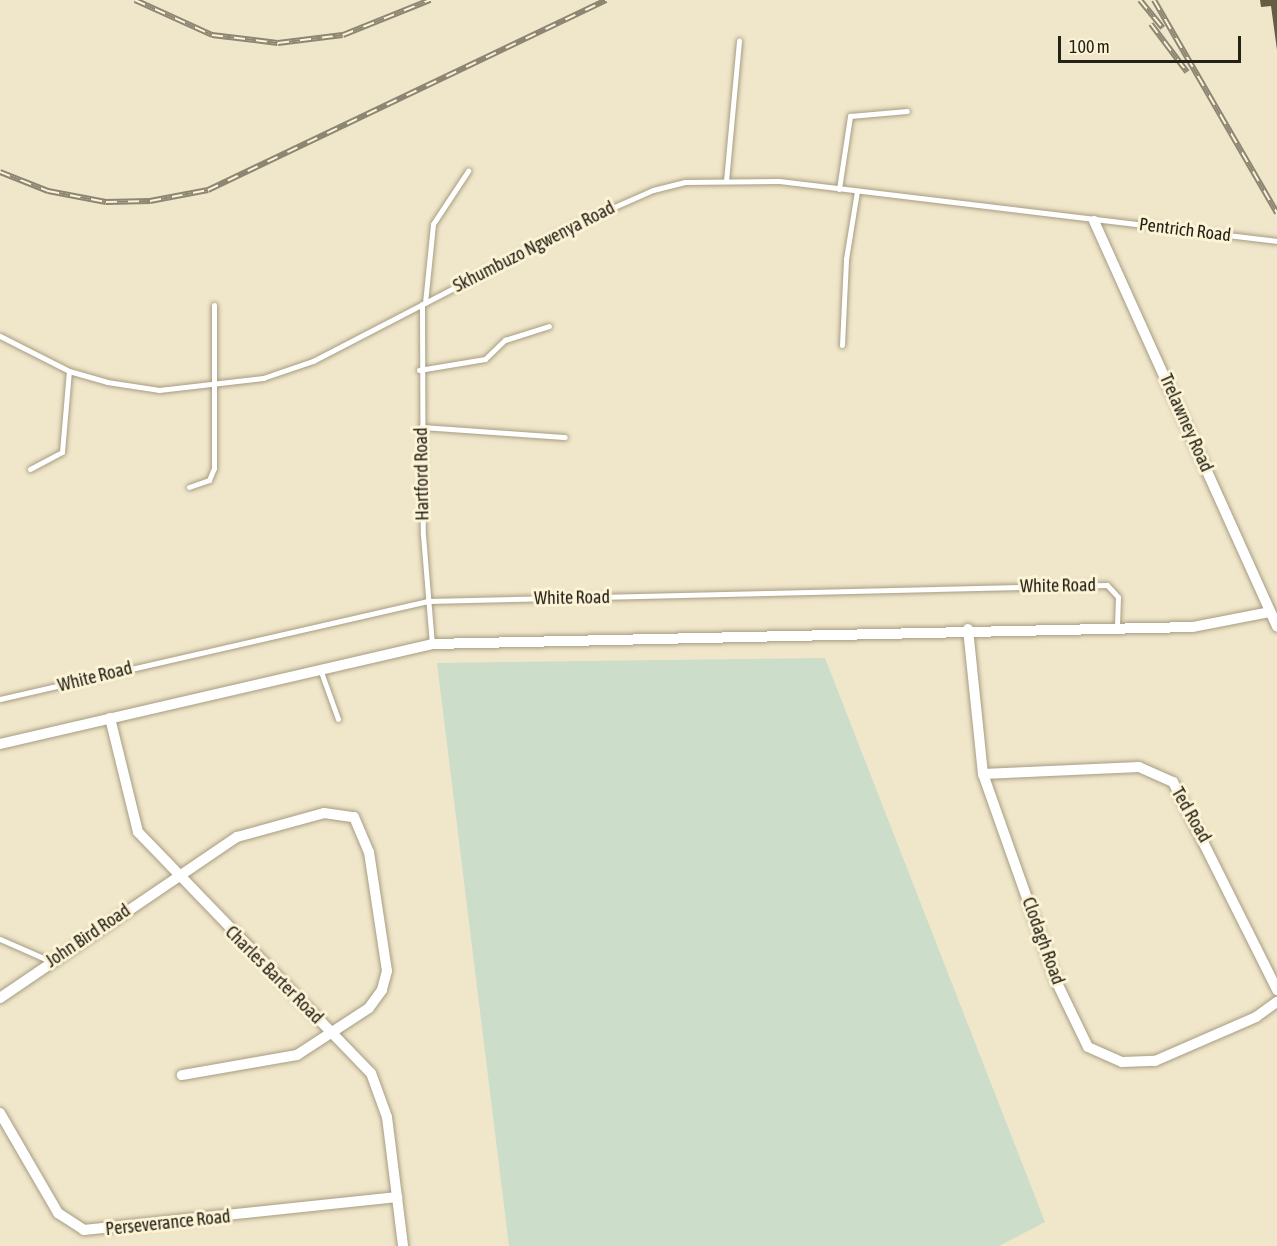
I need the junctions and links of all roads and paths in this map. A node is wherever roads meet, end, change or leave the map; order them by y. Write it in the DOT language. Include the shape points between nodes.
graph roads {
  1 [pos="739,41"];
  2 [pos="907,111"];
  3 [pos="468,171"];
  4 [pos="726,181"];
  5 [pos="839,189"];
  6 [pos="857,191"];
  7 [pos="1094,221"];
  8 [pos="1277,241"];
  9 [pos="423,303"];
  10 [pos="214,305"];
  11 [pos="549,326"];
  12 [pos="0,336"];
  13 [pos="843,345"];
  14 [pos="419,370"];
  15 [pos="69,371"];
  16 [pos="214,385"];
  17 [pos="421,427"];
  18 [pos="565,437"];
  19 [pos="30,469"];
  20 [pos="189,487"];
  21 [pos="429,601"];
  22 [pos="1270,612"];
  23 [pos="1277,627"];
  24 [pos="1117,628"];
  25 [pos="968,629"];
  26 [pos="432,644"];
  27 [pos="320,667"];
  28 [pos="0,699"];
  29 [pos="110,718"];
  30 [pos="338,719"];
  31 [pos="0,744"];
  32 [pos="983,774"];
  33 [pos="178,875"];
  34 [pos="2,941"];
  35 [pos="50,961"];
  36 [pos="1277,990"];
  37 [pos="0,998"];
  38 [pos="1277,1002"];
  39 [pos="330,1031"];
  40 [pos="182,1075"];
  41 [pos="0,1113"];
  42 [pos="397,1197"];
  43 [pos="403,1246"];
  1 -- 4 [label="lane"];
  2 -- 5 [label="lane" via="850,116"];
  3 -- 9 [label="lane, Hartford Road" via="433,224"];
  4 -- 5 [label="lane, Skhumbuzo Ngwenya Road"];
  4 -- 9 [label="lane, Skhumbuzo Ngwenya Road" via="653,189"];
  5 -- 6 [label="lane, Skhumbuzo Ngwenya Road"];
  6 -- 7 [label="lane, Skhumbuzo Ngwenya Road"];
  6 -- 13 [label="lane" via="846,259"];
  7 -- 8 [label="lane, Pentrich Road"];
  7 -- 22 [label="street, Trelawney Road"];
  9 -- 14 [label="lane, Hartford Road"];
  9 -- 16 [label="lane, Skhumbuzo Ngwenya Road" via="313,361 263,378"];
  10 -- 16 [label="lane"];
  11 -- 14 [label="lane" via="505,340 485,359"];
  12 -- 15 [label="lane, Skhumbuzo Ngwenya Road"];
  14 -- 17 [label="lane, Hartford Road"];
  15 -- 16 [label="lane, Skhumbuzo Ngwenya Road" via="159,390"];
  15 -- 19 [label="lane" via="62,452"];
  16 -- 20 [label="lane" via="214,468 210,480"];
  17 -- 18 [label="lane"];
  17 -- 21 [label="lane, Hartford Road"];
  21 -- 24 [label="lane, White Road" via="1107,585 1118,597"];
  21 -- 26 [label="lane, Hartford Road"];
  21 -- 28 [label="lane, White Road"];
  22 -- 23 [label="street, Trelawney Road"];
  22 -- 24 [label="street" via="1222,624"];
  24 -- 25 [label="street"];
  25 -- 26 [label="street"];
  25 -- 32 [label="street, Clodagh Road"];
  26 -- 27 [label="street"];
  27 -- 29 [label="street"];
  27 -- 30 [label="lane"];
  29 -- 31 [label="street"];
  29 -- 33 [label="street, Charles Barter Road" via="138,832"];
  32 -- 36 [label="street, Ted Road" via="1139,767 1173,782"];
  32 -- 38 [label="street, Clodagh Road" via="1057,983 1088,1047 1122,1062 1155,1061 1256,1017"];
  33 -- 35 [label="street, John Bird Road"];
  33 -- 39 [label="street, Charles Barter Road"];
  33 -- 39 [label="street, John Bird Road" via="257,828 324,813 340,813 361,824 387,970 382,990 369,1008"];
  34 -- 35 [label="lane"];
  35 -- 37 [label="street, John Bird Road"];
  39 -- 40 [label="street" via="289,1058"];
  39 -- 42 [label="street, Charles Barter Road" via="370,1073 381,1094"];
  41 -- 42 [label="street, Perseverance Road" via="58,1213 84,1230"];
  42 -- 43 [label="street, Charles Barter Road"];
}
